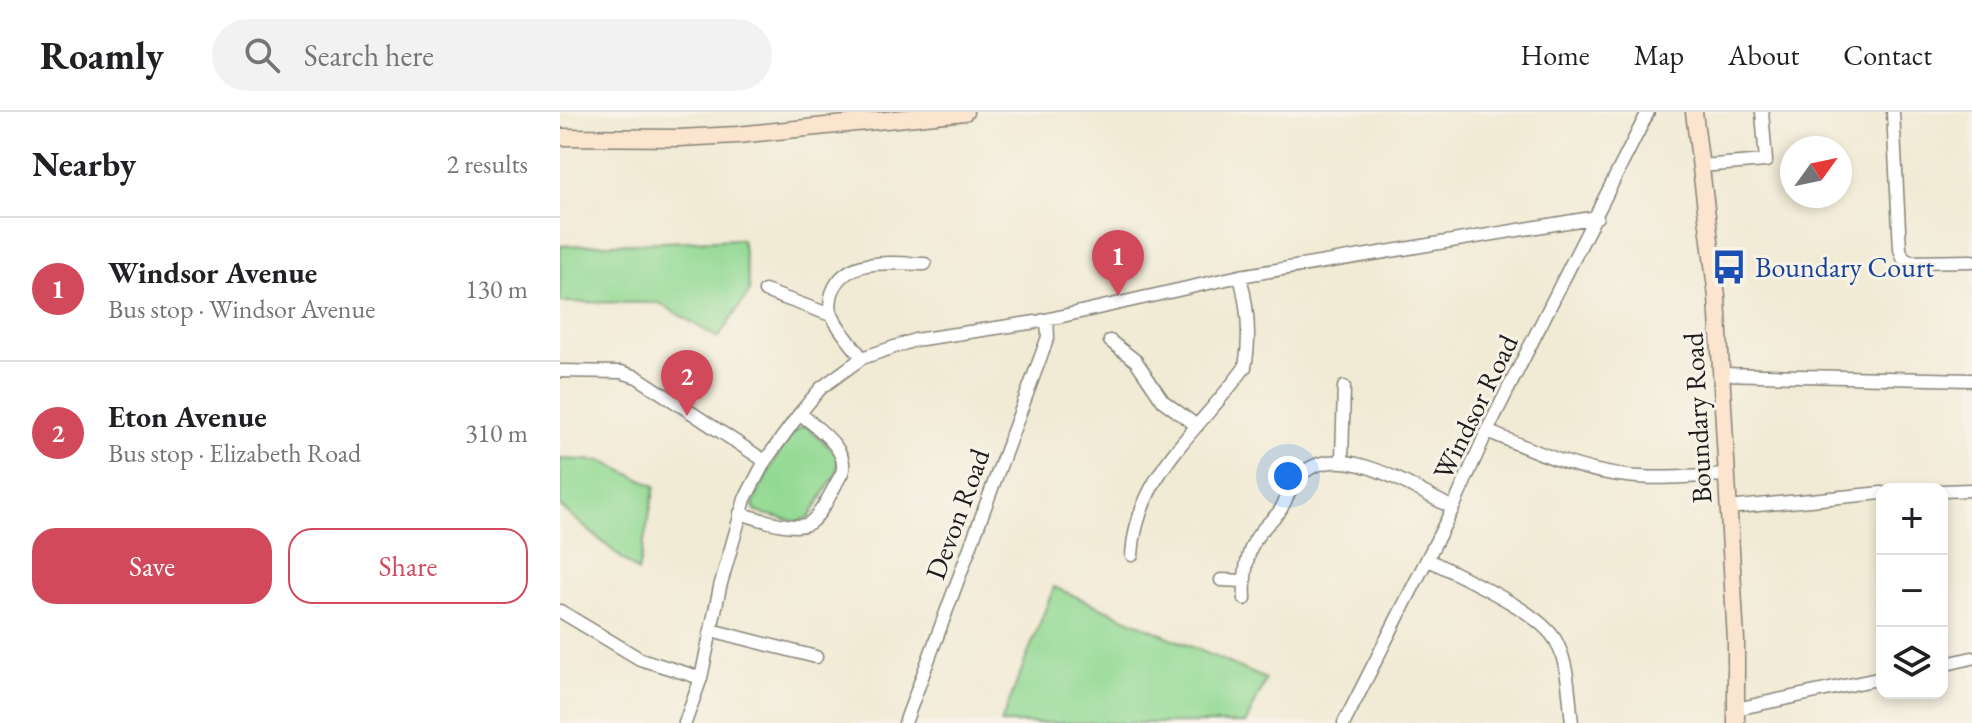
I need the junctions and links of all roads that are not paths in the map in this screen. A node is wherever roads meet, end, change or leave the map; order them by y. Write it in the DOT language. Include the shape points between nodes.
graph roads {
  1 [pos="965,112"];
  2 [pos="1648,112"];
  3 [pos="1694,112"];
  4 [pos="1762,112"];
  5 [pos="1893,112"];
  6 [pos="560,137"];
  7 [pos="1700,166"];
  8 [pos="1597,217"];
  9 [pos="1972,261"];
  10 [pos="925,264"];
  11 [pos="1240,276"];
  12 [pos="765,291"];
  13 [pos="831,315"];
  14 [pos="1047,320"];
  15 [pos="1110,341"];
  16 [pos="862,358"];
  17 [pos="560,371"];
  18 [pos="1721,374"];
  19 [pos="1972,380"];
  20 [pos="1344,387"];
  21 [pos="800,413"];
  22 [pos="1197,426"];
  23 [pos="1487,431"];
  24 [pos="1342,460"];
  25 [pos="765,461"];
  26 [pos="1726,475"];
  27 [pos="1972,490"];
  28 [pos="1948,491"];
  29 [pos="1876,494"];
  30 [pos="1453,508"];
  31 [pos="1728,508"];
  32 [pos="740,513"];
  33 [pos="1132,555"];
  34 [pos="1427,559"];
  35 [pos="1221,580"];
  36 [pos="1244,581"];
  37 [pos="1245,599"];
  38 [pos="560,611"];
  39 [pos="711,630"];
  40 [pos="816,657"];
  41 [pos="1972,658"];
  42 [pos="1948,664"];
  43 [pos="701,678"];
  44 [pos="1876,680"];
  45 [pos="1736,716"];
  46 [pos="685,723"];
  47 [pos="905,723"];
  48 [pos="1344,723"];
  49 [pos="1572,723"];
  1 -- 6 [label="street" via="737,135"];
  2 -- 8 [label="street, Windsor Road"];
  3 -- 7 [label="street, Boundary Road"];
  4 -- 7 [label="street" via="1766,161"];
  5 -- 9 [label="street" via="1903,258"];
  7 -- 18 [label="street, Boundary Road"];
  8 -- 11 [label="street"];
  8 -- 23 [label="street, Windsor Road"];
  10 -- 13 [label="street" via="848,269 836,281"];
  11 -- 14 [label="street"];
  11 -- 22 [label="street" via="1248,318 1245,367"];
  12 -- 13 [label="street"];
  13 -- 16 [label="street"];
  14 -- 16 [label="street" via="915,340"];
  14 -- 47 [label="street, Devon Road" via="1048,337"];
  15 -- 22 [label="street" via="1145,371 1163,401"];
  16 -- 21 [label="street" via="821,388"];
  17 -- 25 [label="street" via="637,377"];
  18 -- 19 [label="street"];
  18 -- 26 [label="street, Boundary Road"];
  20 -- 24 [label="street"];
  21 -- 25 [label="street"];
  21 -- 32 [label="street" via="840,452 845,466 816,517 792,526"];
  22 -- 33 [label="street" via="1147,492"];
  23 -- 26 [label="street" via="1598,472 1630,477"];
  23 -- 30 [label="street, Windsor Road"];
  24 -- 30 [label="street"];
  24 -- 36 [label="street" via="1310,468 1296,480 1254,541"];
  25 -- 32 [label="street"];
  26 -- 31 [label="street, Boundary Road"];
  27 -- 28 [label="street"];
  29 -- 31 [label="street"];
  30 -- 34 [label="street, Windsor Road"];
  31 -- 45 [label="street, Boundary Road"];
  32 -- 39 [label="street"];
  34 -- 48 [label="street, Windsor Road"];
  34 -- 49 [label="street" via="1540,620 1556,640 1565,664"];
  35 -- 36 [label="street"];
  36 -- 37 [label="street"];
  38 -- 43 [label="street" via="640,659"];
  39 -- 40 [label="street"];
  39 -- 43 [label="street"];
  41 -- 42 [label="street"];
  43 -- 46 [label="street"];
  44 -- 45 [label="street"];
}
